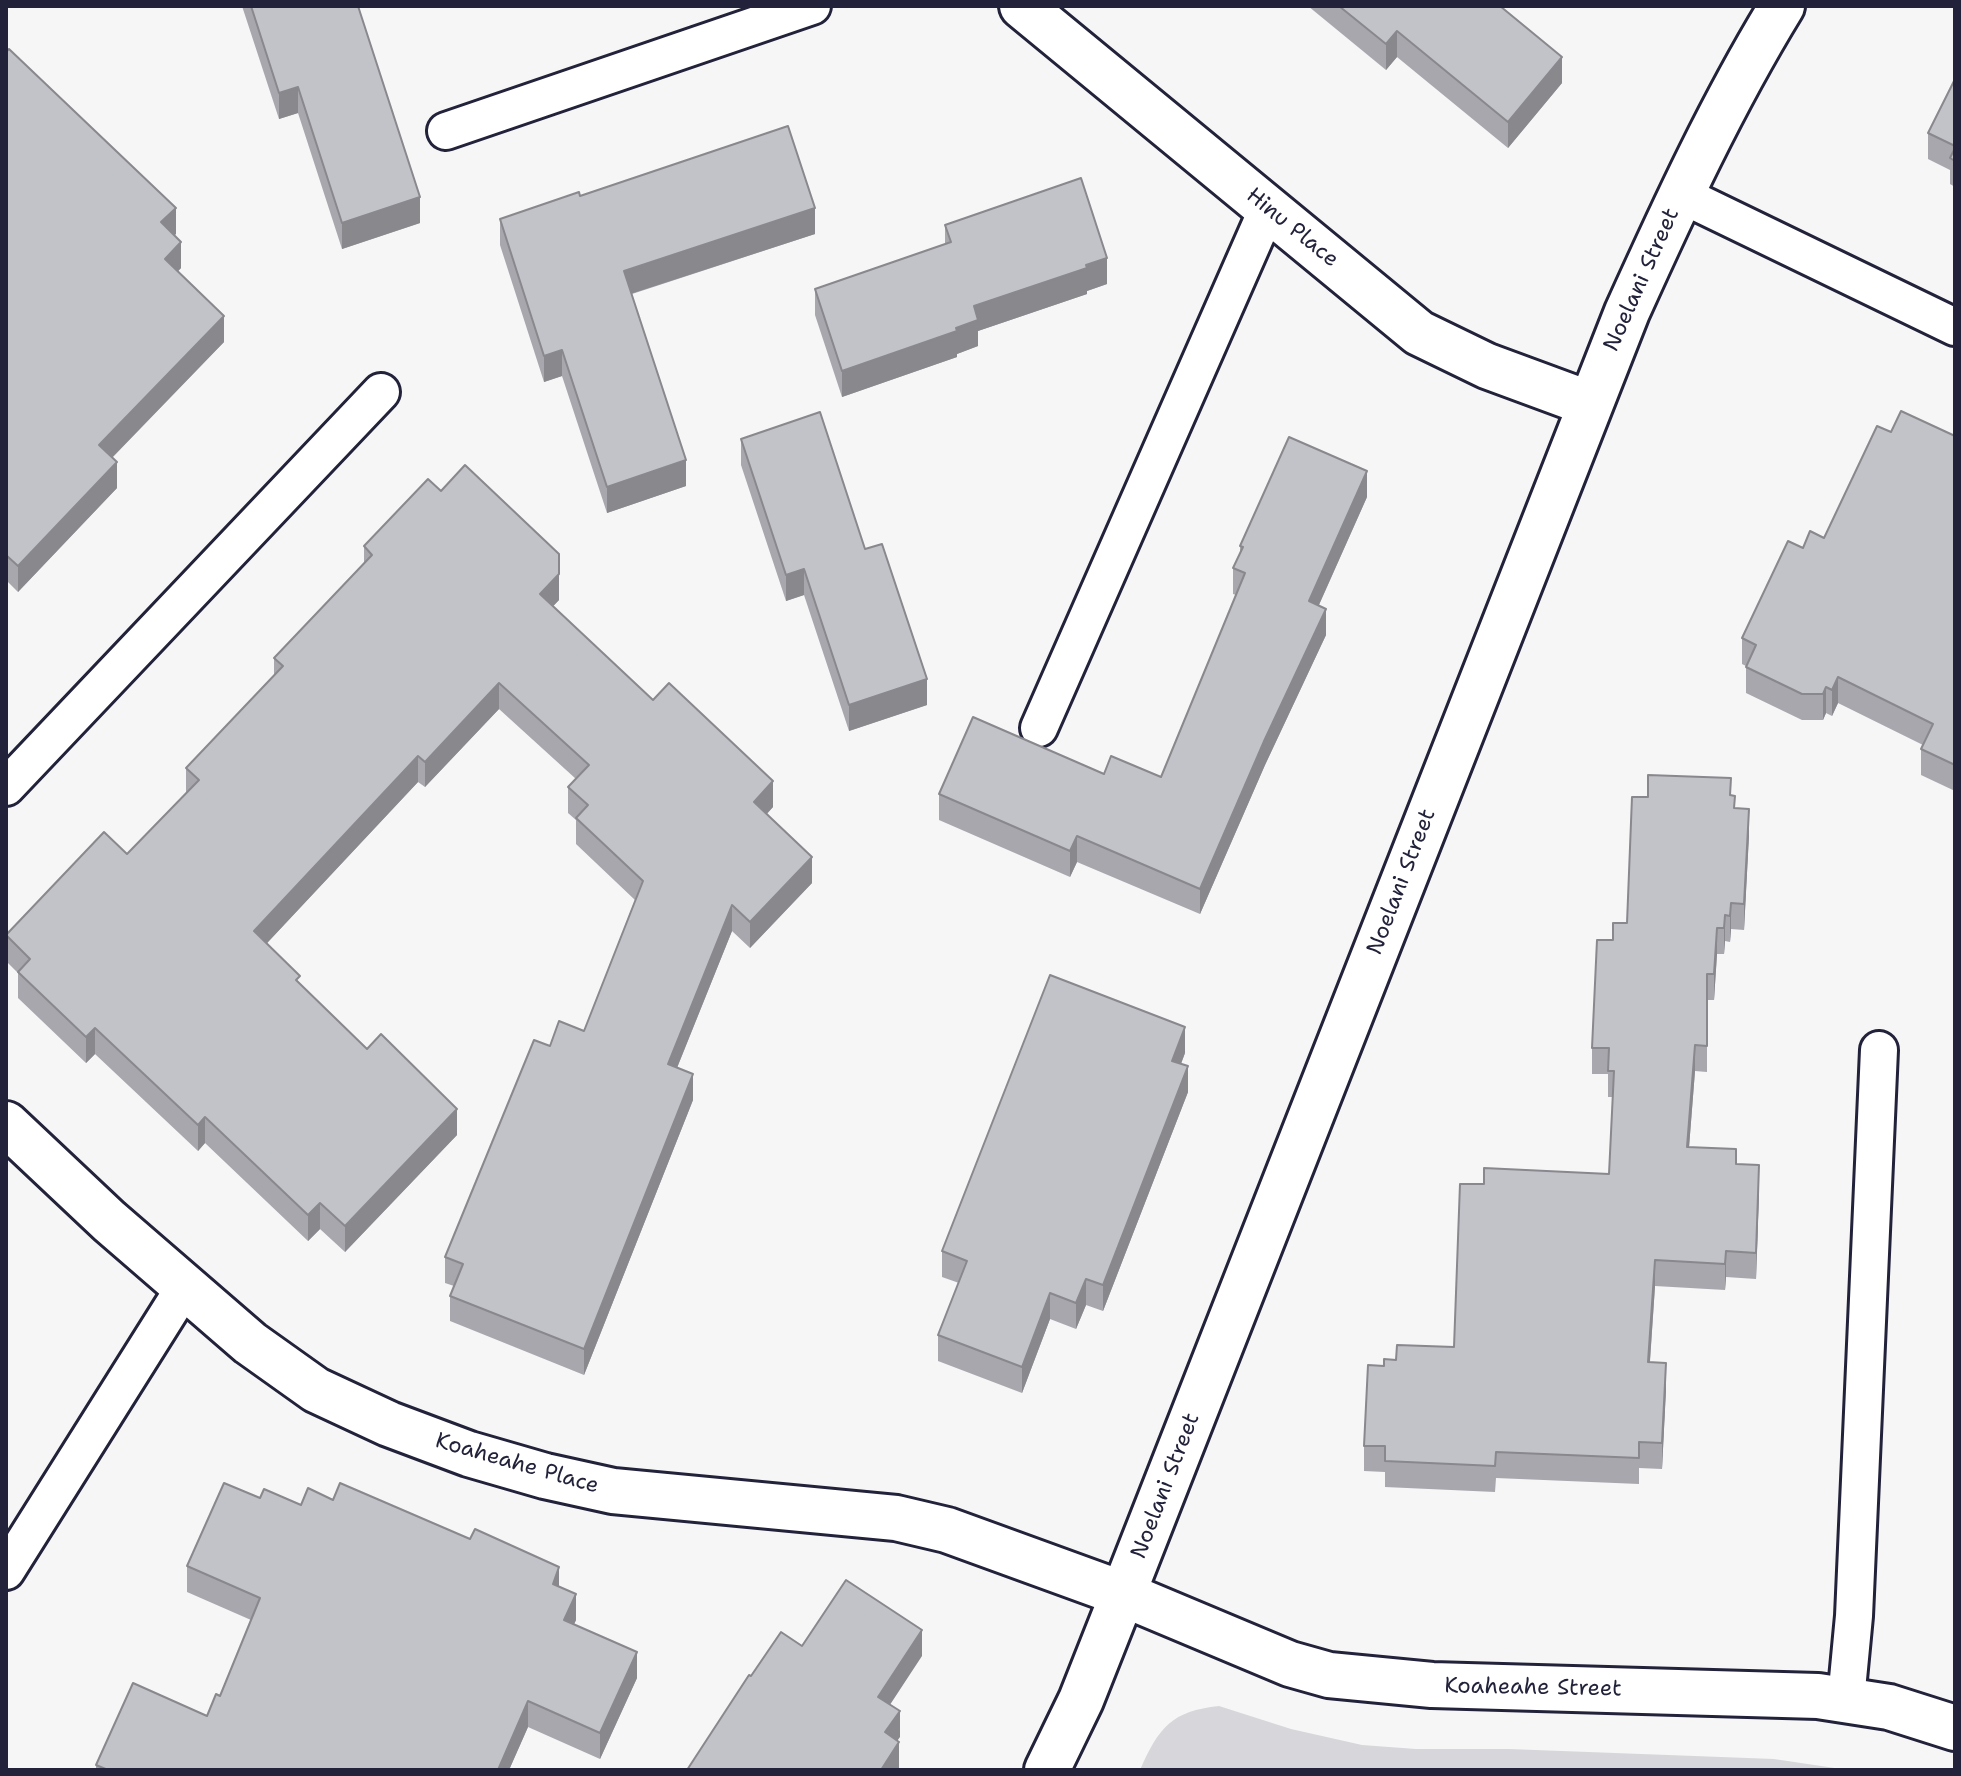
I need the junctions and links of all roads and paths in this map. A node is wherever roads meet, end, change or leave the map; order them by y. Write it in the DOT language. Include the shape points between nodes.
graph roads {
  1 [pos="812,6"];
  2 [pos="1022,6"];
  3 [pos="1782,6"];
  4 [pos="446,131"];
  5 [pos="1680,194"];
  6 [pos="1268,208"];
  7 [pos="1955,327"];
  8 [pos="381,392"];
  9 [pos="1590,404"];
  10 [pos="1039,728"];
  11 [pos="6,787"];
  12 [pos="1879,1050"];
  13 [pos="6,1124"];
  14 [pos="184,1288"];
  15 [pos="6,1571"];
  16 [pos="1123,1594"];
  17 [pos="1846,1700"];
  18 [pos="1955,1728"];
  19 [pos="1047,1770"];
  1 -- 4 [label="lane"];
  2 -- 6 [label="street, Hinu Place"];
  3 -- 5 [label="street, Noelani Street"];
  5 -- 7 [label="lane"];
  5 -- 9 [label="street, Noelani Street"];
  6 -- 9 [label="street, Hinu Place" via="1419,333 1487,366"];
  6 -- 10 [label="lane"];
  8 -- 11 [label="lane"];
  9 -- 16 [label="street, Noelani Street"];
  12 -- 17 [label="lane"];
  13 -- 14 [label="street, Koaheahe Place"];
  14 -- 15 [label="lane"];
  14 -- 16 [label="street, Koaheahe Place" via="316,1390 469,1454 613,1491 896,1518 947,1530"];
  16 -- 17 [label="street, Koaheahe Street" via="1290,1664 1329,1675 1432,1685"];
  16 -- 19 [label="street, Noelani Street"];
  17 -- 18 [label="street, Koaheahe Street"];
}
